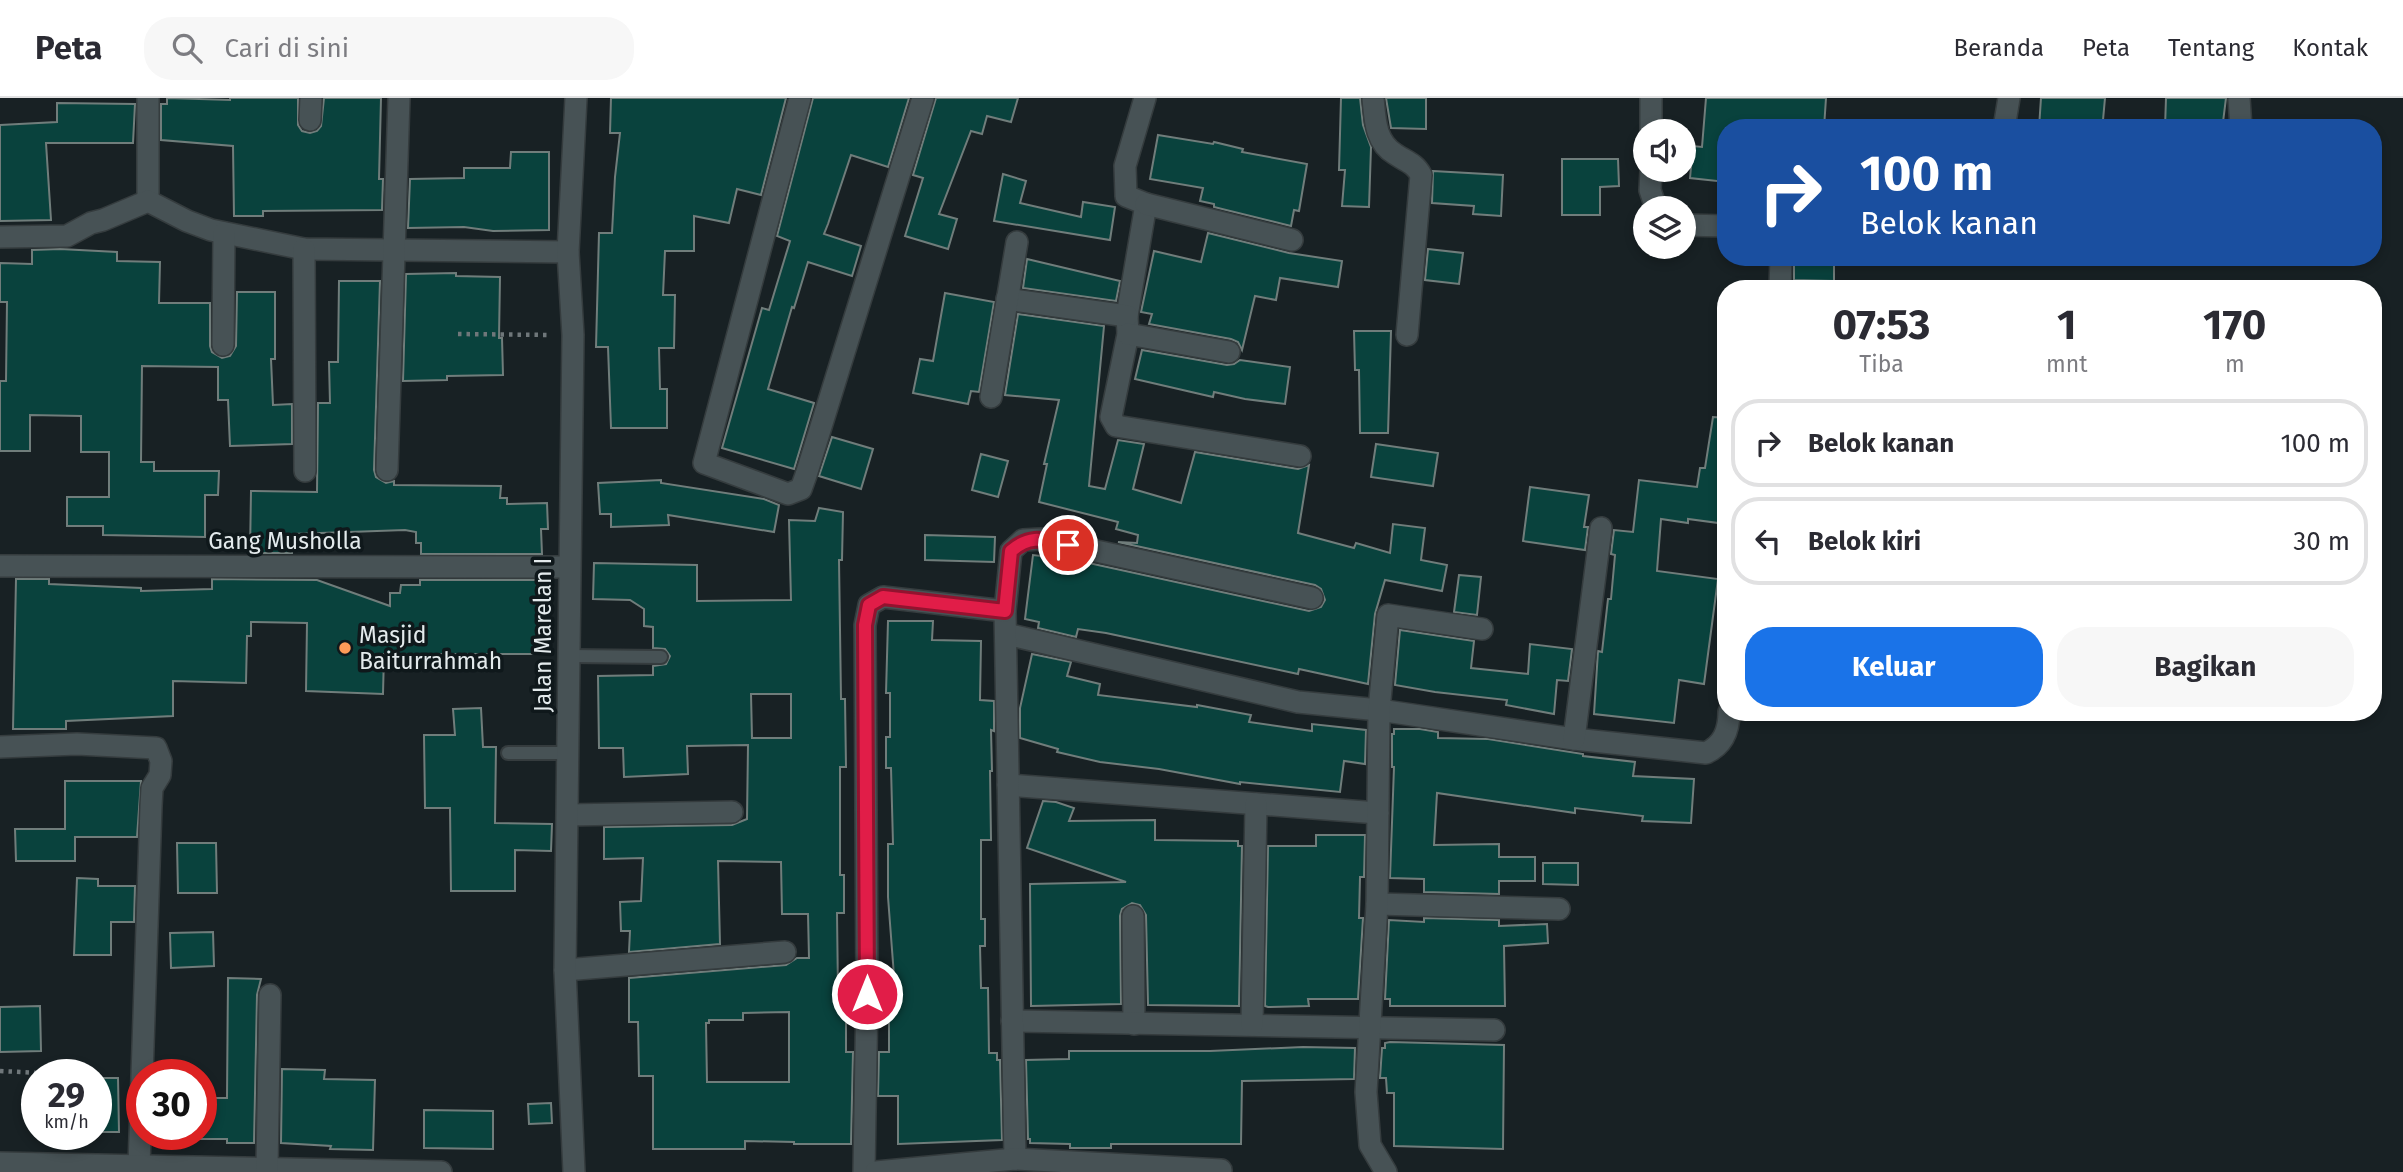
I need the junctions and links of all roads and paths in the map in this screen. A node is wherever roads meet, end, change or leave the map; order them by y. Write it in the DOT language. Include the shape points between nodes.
graph roads {
  1 [pos="148,98"];
  2 [pos="311,98"];
  3 [pos="399,98"];
  4 [pos="576,98"];
  5 [pos="800,98"];
  6 [pos="923,98"];
  7 [pos="1144,98"];
  8 [pos="1373,98"];
  9 [pos="1651,98"];
  10 [pos="2009,98"];
  11 [pos="2239,98"];
  12 [pos="1651,119"];
  13 [pos="2006,119"];
  14 [pos="2240,119"];
  15 [pos="310,120"];
  16 [pos="148,201"];
  17 [pos="1146,204"];
  18 [pos="1696,225"];
  19 [pos="1717,226"];
  20 [pos="224,233"];
  21 [pos="0,237"];
  22 [pos="1292,240"];
  23 [pos="1017,242"];
  24 [pos="304,249"];
  25 [pos="393,249"];
  26 [pos="568,252"];
  27 [pos="1007,299"];
  28 [pos="1128,325"];
  29 [pos="458,334"];
  30 [pos="573,335"];
  31 [pos="1406,335"];
  32 [pos="223,345"];
  33 [pos="1229,352"];
  34 [pos="991,397"];
  35 [pos="1300,456"];
  36 [pos="387,470"];
  37 [pos="305,471"];
  38 [pos="1601,528"];
  39 [pos="0,566"];
  40 [pos="569,567"];
  41 [pos="1312,598"];
  42 [pos="1005,611"];
  43 [pos="1482,629"];
  44 [pos="1006,634"];
  45 [pos="570,656"];
  46 [pos="662,657"];
  47 [pos="1380,710"];
  48 [pos="1729,721"];
  49 [pos="1574,739"];
  50 [pos="0,747"];
  51 [pos="568,752"];
  52 [pos="508,753"];
  53 [pos="1008,785"];
  54 [pos="1256,804"];
  55 [pos="732,811"];
  56 [pos="1378,813"];
  57 [pos="568,815"];
  58 [pos="1377,904"];
  59 [pos="1559,909"];
  60 [pos="1133,916"];
  61 [pos="785,952"];
  62 [pos="565,970"];
  63 [pos="270,995"];
  64 [pos="1012,1021"];
  65 [pos="1134,1024"];
  66 [pos="1252,1026"];
  67 [pos="1370,1027"];
  68 [pos="1494,1030"];
  69 [pos="0,1071"];
  70 [pos="21,1072"];
  71 [pos="1014,1159"];
  72 [pos="0,1163"];
  73 [pos="139,1166"];
  74 [pos="267,1168"];
  75 [pos="1221,1170"];
  76 [pos="441,1172"];
  77 [pos="574,1172"];
  78 [pos="864,1172"];
  79 [pos="876,1172"];
  80 [pos="1386,1172"];
  1 -- 16 [label="street"];
  2 -- 15 [label="street"];
  3 -- 25 [label="street"];
  4 -- 26 [label="street, Jalan Marelan I"];
  5 -- 6 [label="street" via="704,463 788,494 800,489 806,475"];
  7 -- 17 [label="street" via="1125,166 1126,196"];
  8 -- 31 [label="street" via="1376,131 1391,152 1417,167 1421,175"];
  9 -- 12 [label="street"];
  10 -- 13 [label="street"];
  11 -- 14 [label="street"];
  16 -- 20 [label="street"];
  16 -- 21 [label="street" via="67,236"];
  17 -- 22 [label="street"];
  17 -- 28 [label="street"];
  18 -- 19 [label="street"];
  20 -- 24 [label="street"];
  20 -- 32 [label="street"];
  23 -- 27 [label="street"];
  24 -- 25 [label="street"];
  24 -- 37 [label="street"];
  25 -- 26 [label="street"];
  25 -- 36 [label="street"];
  26 -- 30 [label="street, Jalan Marelan I"];
  27 -- 28 [label="street"];
  27 -- 34 [label="street"];
  28 -- 33 [label="street"];
  28 -- 35 [label="street" via="1111,417 1116,426"];
  29 -- 30 [label="path"];
  30 -- 40 [label="street, Jalan Marelan I"];
  38 -- 49 [label="street"];
  39 -- 40 [label="street, Gang Musholla"];
  40 -- 45 [label="street, Jalan Marelan I"];
  41 -- 42 [label="street" via="1041,539 1023,540 1011,551"];
  42 -- 44 [label="street"];
  42 -- 78 [label="street" via="883,597 869,605 865,625"];
  43 -- 47 [label="street" via="1388,615"];
  44 -- 47 [label="street" via="1298,702"];
  44 -- 53 [label="street"];
  45 -- 46 [label="lane"];
  45 -- 51 [label="street, Jalan Marelan I"];
  47 -- 49 [label="street"];
  47 -- 56 [label="street"];
  48 -- 49 [label="street" via="1721,743 1706,753"];
  50 -- 73 [label="street" via="156,748 161,761 151,806"];
  51 -- 52 [label="lane"];
  51 -- 57 [label="street, Jalan Marelan I"];
  53 -- 54 [label="street"];
  53 -- 64 [label="street"];
  54 -- 56 [label="street"];
  54 -- 66 [label="street"];
  55 -- 57 [label="street"];
  56 -- 58 [label="street"];
  57 -- 62 [label="street, Jalan Marelan I"];
  58 -- 59 [label="street"];
  58 -- 67 [label="street"];
  60 -- 65 [label="street"];
  61 -- 62 [label="street"];
  62 -- 77 [label="street, Jalan Marelan I"];
  63 -- 74 [label="street"];
  64 -- 65 [label="street"];
  64 -- 71 [label="street"];
  65 -- 66 [label="street"];
  66 -- 67 [label="street"];
  67 -- 68 [label="street"];
  67 -- 80 [label="street" via="1366,1091 1370,1145"];
  69 -- 70 [label="path"];
  71 -- 75 [label="street"];
  71 -- 79 [label="street"];
  72 -- 73 [label="street"];
  73 -- 74 [label="street"];
  74 -- 76 [label="street"];
}
